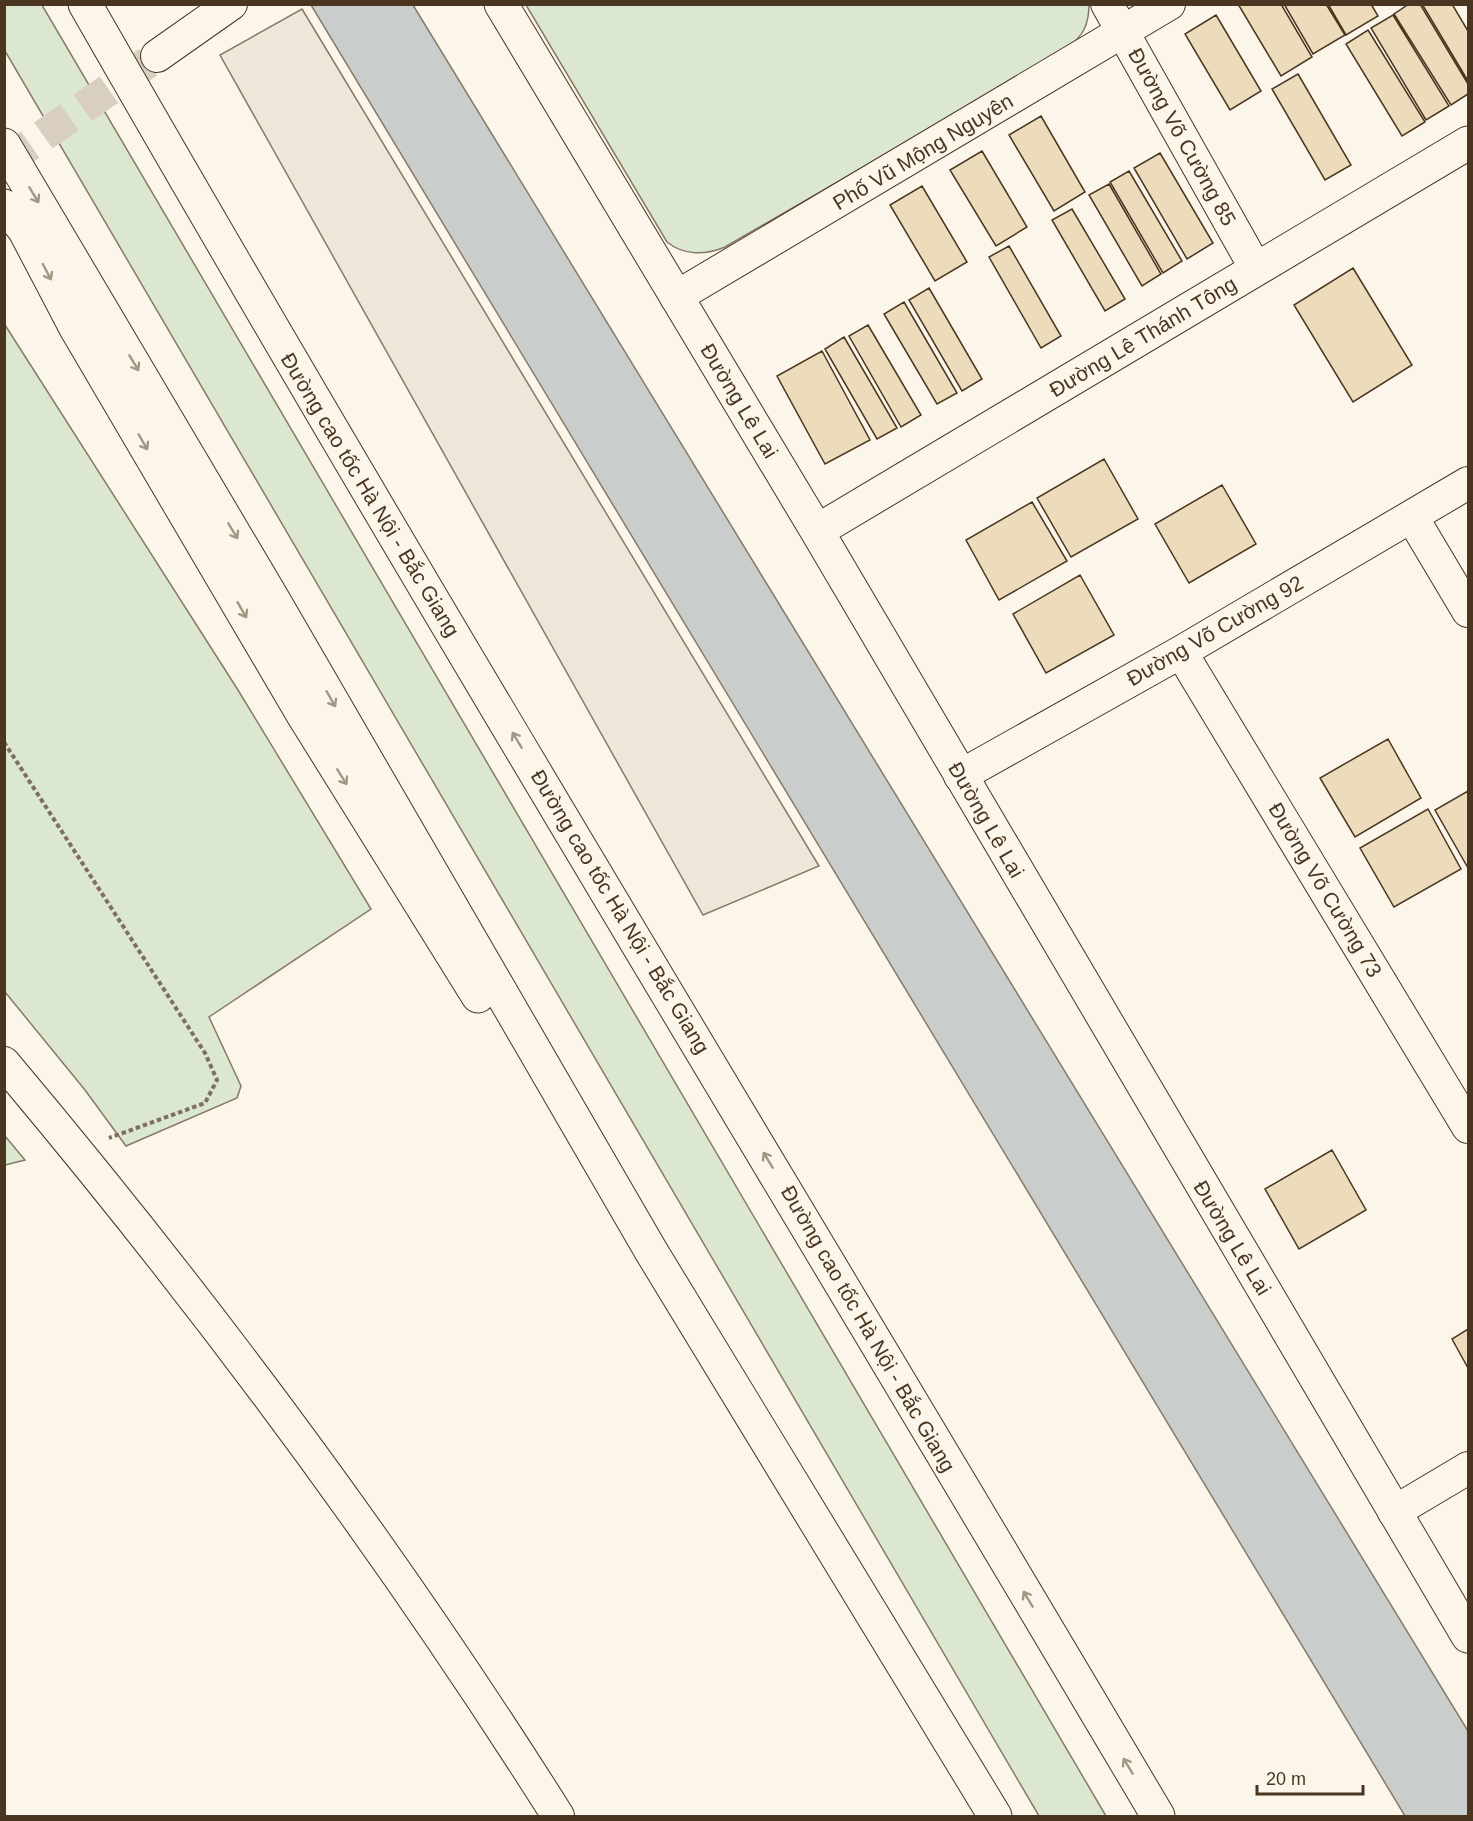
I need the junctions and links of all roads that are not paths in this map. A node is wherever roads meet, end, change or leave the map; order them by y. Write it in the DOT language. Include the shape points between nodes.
graph roads {
  1 [pos="86,4"];
  2 [pos="108,4"];
  3 [pos="231,4"];
  4 [pos="501,4"];
  5 [pos="1107,4"];
  6 [pos="1169,4"];
  7 [pos="1124,33"];
  8 [pos="157,56"];
  9 [pos="1468,142"];
  10 [pos="4,145"];
  11 [pos="4,206"];
  12 [pos="1256,269"];
  13 [pos="676,297"];
  14 [pos="268,324"];
  15 [pos="1468,483"];
  16 [pos="1412,517"];
  17 [pos="817,531"];
  18 [pos="1468,612"];
  19 [pos="1181,652"];
  20 [pos="960,776"];
  21 [pos="4,1063"];
  22 [pos="1468,1127"];
  23 [pos="651,1251"];
  24 [pos="1468,1468"];
  25 [pos="1395,1512"];
  26 [pos="1468,1636"];
  27 [pos="558,1816"];
  28 [pos="995,1816"];
  29 [pos="1158,1816"];
  1 -- 14 [label="main road, Đường cao tốc Hà Nội - Bắc Giang"];
  2 -- 14 [label="main road"];
  3 -- 8 [label="street"];
  4 -- 13 [label="main road, Đường Lê Lai"];
  5 -- 7 [label="street, Đường Võ Cường 85"];
  6 -- 7 [label="street, Phố Vũ Mộng Nguyên"];
  7 -- 12 [label="street, Đường Võ Cường 85"];
  7 -- 13 [label="street, Phố Vũ Mộng Nguyên"];
  9 -- 12 [label="main road, Đường Lê Thánh Tông"];
  10 -- 23 [label="main road, one-way"];
  11 -- 23 [label="main road, one-way" via="24,229 77,330 302,713 543,1100"];
  12 -- 17 [label="main road, Đường Lê Thánh Tông"];
  13 -- 17 [label="main road, Đường Lê Lai"];
  29 -- 14 [label="main road, Đường cao tốc Hà Nội - Bắc Giang, one-way"];
  15 -- 16 [label="street, Đường Võ Cường 92"];
  16 -- 18 [label="street"];
  16 -- 19 [label="street, Đường Võ Cường 92"];
  17 -- 20 [label="main road, Đường Lê Lai"];
  19 -- 20 [label="street, Đường Võ Cường 92"];
  19 -- 22 [label="street, Đường Võ Cường 73"];
  20 -- 25 [label="main road, Đường Lê Lai"];
  21 -- 27 [label="street" via="135,1221 370,1533"];
  23 -- 28 [label="main road"];
  24 -- 25 [label="street"];
  25 -- 26 [label="main road, Đường Lê Lai"];
}
